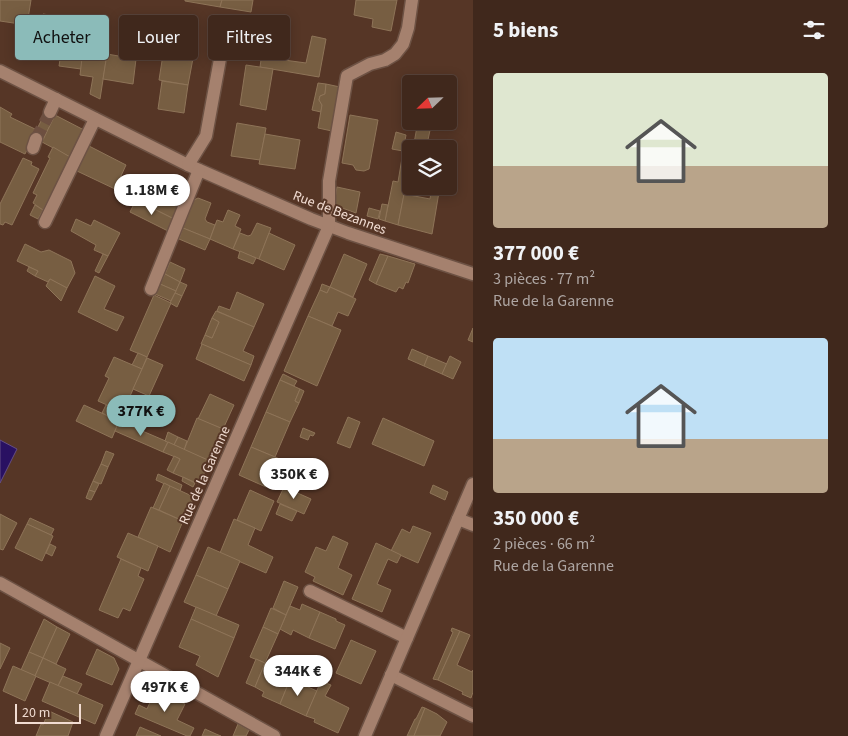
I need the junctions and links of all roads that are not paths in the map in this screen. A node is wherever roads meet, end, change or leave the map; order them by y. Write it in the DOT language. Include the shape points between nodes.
graph roads {
  1 [pos="412,0"];
  2 [pos="220,60"];
  3 [pos="0,71"];
  4 [pos="56,99"];
  5 [pos="50,112"];
  6 [pos="95,119"];
  7 [pos="193,167"];
  8 [pos="45,222"];
  9 [pos="329,226"];
  10 [pos="473,274"];
  11 [pos="151,289"];
  12 [pos="473,484"];
  13 [pos="458,518"];
  14 [pos="473,525"];
  15 [pos="0,583"];
  16 [pos="310,591"];
  17 [pos="407,638"];
  18 [pos="139,661"];
  19 [pos="391,675"];
  20 [pos="473,716"];
  21 [pos="106,736"];
  22 [pos="274,736"];
  23 [pos="365,736"];
  1 -- 9 [label="street" via="403,44 395,54 347,76 329,181"];
  2 -- 7 [label="street" via="206,136"];
  3 -- 4 [label="street, Rue de Bezannes"];
  4 -- 5 [label="street"];
  4 -- 6 [label="street, Rue de Bezannes"];
  6 -- 7 [label="street, Rue de Bezannes"];
  6 -- 8 [label="street"];
  7 -- 9 [label="street, Rue de Bezannes"];
  7 -- 11 [label="street"];
  9 -- 10 [label="street, Rue de Bezannes"];
  9 -- 18 [label="street, Rue de la Garenne"];
  12 -- 13 [label="street"];
  13 -- 14 [label="street"];
  13 -- 17 [label="street"];
  15 -- 18 [label="street"];
  16 -- 17 [label="street"];
  17 -- 19 [label="street"];
  18 -- 21 [label="street, Rue de la Garenne"];
  18 -- 22 [label="street"];
  19 -- 20 [label="street"];
  19 -- 23 [label="street"];
}
